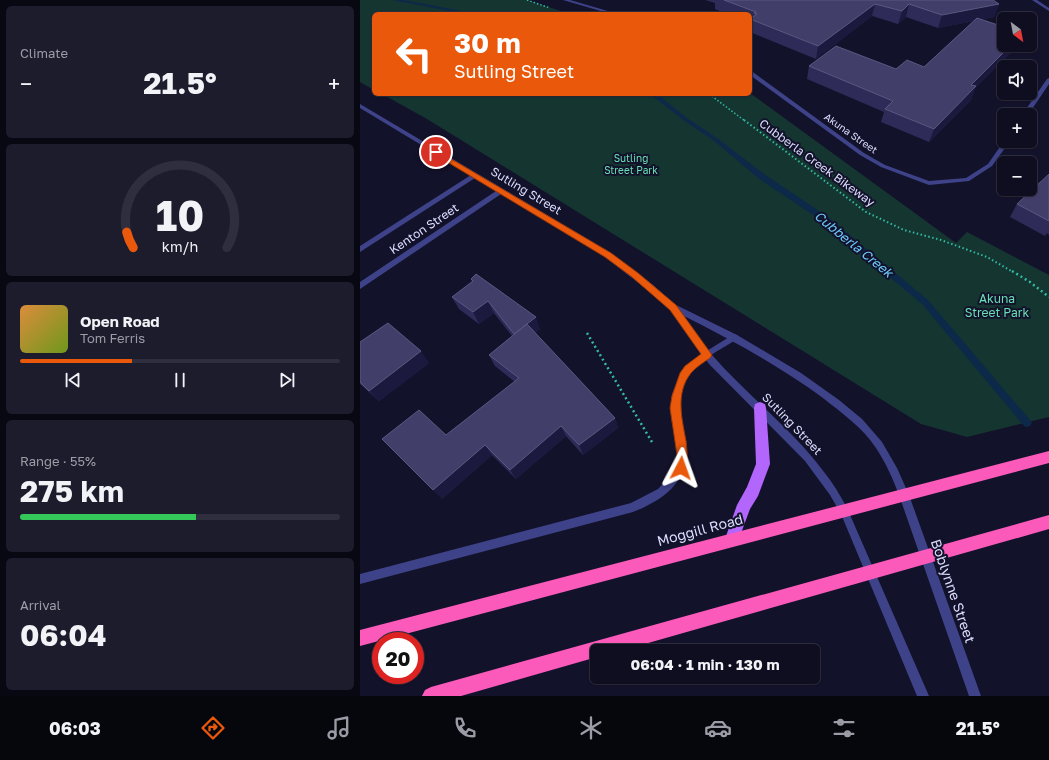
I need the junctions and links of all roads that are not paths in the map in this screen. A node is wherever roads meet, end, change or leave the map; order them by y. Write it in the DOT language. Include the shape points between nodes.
graph roads {
  1 [pos="565,0"];
  2 [pos="1034,0"];
  3 [pos="1049,10"];
  4 [pos="609,12"];
  5 [pos="752,73"];
  6 [pos="1049,80"];
  7 [pos="360,106"];
  8 [pos="1030,108"];
  9 [pos="1002,148"];
  10 [pos="474,176"];
  11 [pos="500,191"];
  12 [pos="360,249"];
  13 [pos="360,286"];
  14 [pos="673,307"];
  15 [pos="734,337"];
  16 [pos="707,355"];
  17 [pos="760,408"];
  18 [pos="1049,457"];
  19 [pos="904,495"];
  20 [pos="844,511"];
  21 [pos="1049,522"];
  22 [pos="732,539"];
  23 [pos="928,557"];
  24 [pos="870,573"];
  25 [pos="360,578"];
  26 [pos="360,638"];
  27 [pos="431,696"];
  28 [pos="923,696"];
  29 [pos="975,696"];
  1 -- 4 [label="street"];
  2 -- 3 [label="street"];
  5 -- 9 [label="street, Akuna Street" via="862,154 883,166 929,183 967,180 990,166"];
  6 -- 8 [label="street"];
  7 -- 10 [label="street, Sutling Street"];
  10 -- 11 [label="street, Sutling Street"];
  10 -- 12 [label="street, Kenton Street"];
  11 -- 13 [label="street, Kenton Street"];
  11 -- 14 [label="street, Sutling Street" via="608,255"];
  14 -- 15 [label="street, Sutling Street"];
  14 -- 16 [label="street, Sutling Street"];
  15 -- 16 [label="street"];
  15 -- 19 [label="street, Sutling Street" via="798,375 859,422 879,445"];
  16 -- 17 [label="street, Sutling Street"];
  16 -- 25 [label="street" via="689,369 679,385 675,408 681,441 681,468 674,481 649,501"];
  17 -- 20 [label="street, Sutling Street" via="825,478"];
  17 -- 22 [label="main road" via="763,464"];
  18 -- 19 [label="highway, Moggill Road"];
  19 -- 20 [label="highway, Moggill Road"];
  19 -- 23 [label="street, Boblynne Street"];
  20 -- 22 [label="highway, Moggill Road"];
  20 -- 24 [label="street, Sutling Street"];
  21 -- 23 [label="highway"];
  22 -- 26 [label="highway, Moggill Road"];
  23 -- 24 [label="highway"];
  23 -- 29 [label="street, Boblynne Street"];
  24 -- 27 [label="highway"];
  24 -- 28 [label="street"];
}
